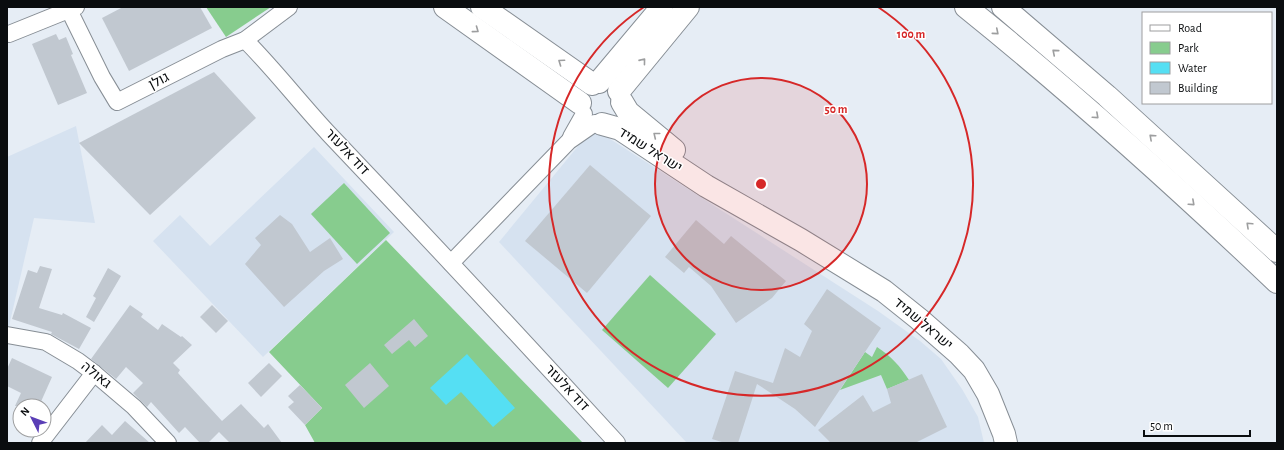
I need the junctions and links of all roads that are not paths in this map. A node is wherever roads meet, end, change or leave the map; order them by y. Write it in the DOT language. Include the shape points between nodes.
graph roads {
  1 [pos="289,7"];
  2 [pos="445,7"];
  3 [pos="482,7"];
  4 [pos="662,7"];
  5 [pos="688,7"];
  6 [pos="966,7"];
  7 [pos="1003,7"];
  8 [pos="72,9"];
  9 [pos="9,34"];
  10 [pos="244,40"];
  11 [pos="608,90"];
  12 [pos="590,116"];
  13 [pos="801,240"];
  14 [pos="1277,251"];
  15 [pos="451,263"];
  16 [pos="1277,282"];
  17 [pos="7,335"];
  18 [pos="94,373"];
  19 [pos="40,443"];
  20 [pos="168,443"];
  21 [pos="617,443"];
  22 [pos="1006,443"];
  1 -- 10 [label="street, גולן"];
  2 -- 12 [label="street, ישראל שמיד, one-way"];
  11 -- 3 [label="street, ישראל שמיד, one-way"];
  4 -- 11 [label="street"];
  11 -- 5 [label="street, one-way"];
  6 -- 16 [label="street, one-way" via="1092,113"];
  14 -- 7 [label="street, one-way" via="1107,96"];
  8 -- 9 [label="street"];
  8 -- 10 [label="street, גולן" via="102,77 117,102"];
  10 -- 15 [label="street, דוד אלעזר"];
  11 -- 12 [label="street" via="588,87 584,92"];
  11 -- 12 [label="street" via="621,108 618,114 608,123"];
  13 -- 11 [label="street, ישראל שמיד, one-way" via="676,151 628,112"];
  12 -- 13 [label="street, ישראל שמיד" via="620,129 706,186"];
  12 -- 15 [label="street"];
  13 -- 22 [label="street, ישראל שמיד" via="884,291 960,354 974,370 988,394"];
  15 -- 21 [label="street, דוד אלעזר"];
  17 -- 18 [label="street, גאולה" via="46,342"];
  18 -- 19 [label="street"];
  18 -- 20 [label="street, גאולה" via="134,407"];
}
